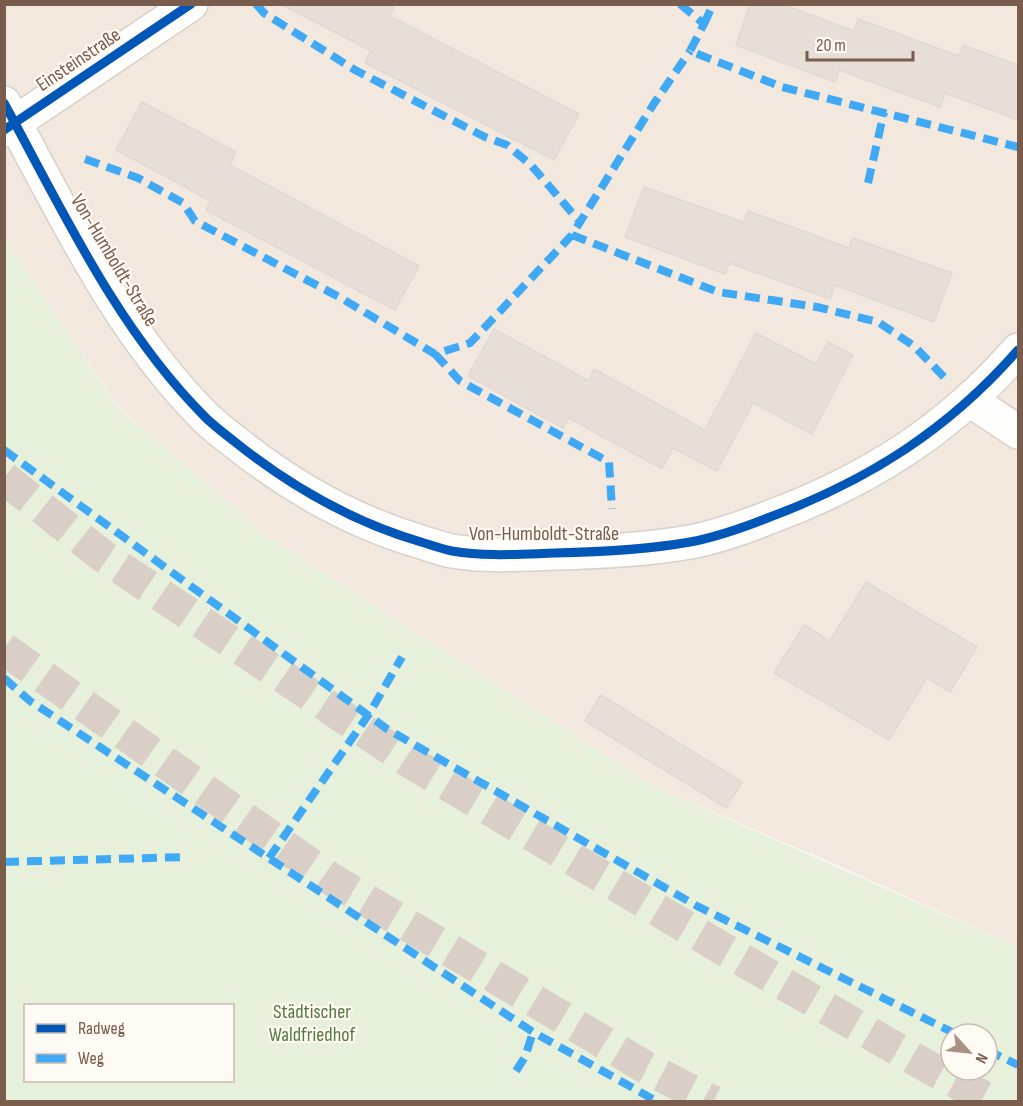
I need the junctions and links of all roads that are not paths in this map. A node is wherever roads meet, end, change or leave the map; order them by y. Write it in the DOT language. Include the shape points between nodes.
graph roads {
  1 [pos="191,4"];
  2 [pos="8,119"];
  3 [pos="1018,350"];
  4 [pos="970,400"];
  5 [pos="1018,432"];
  1 -- 2 [label="street, Einsteinstraße"];
  2 -- 4 [label="street, Von-Humboldt-Straße" via="105,287 134,330 207,419 281,476 321,500 362,520 434,546 452,551 510,554 630,551 693,542 813,501 870,473 922,440"];
  3 -- 4 [label="street, Von-Humboldt-Straße"];
  4 -- 5 [label="street"];
}
